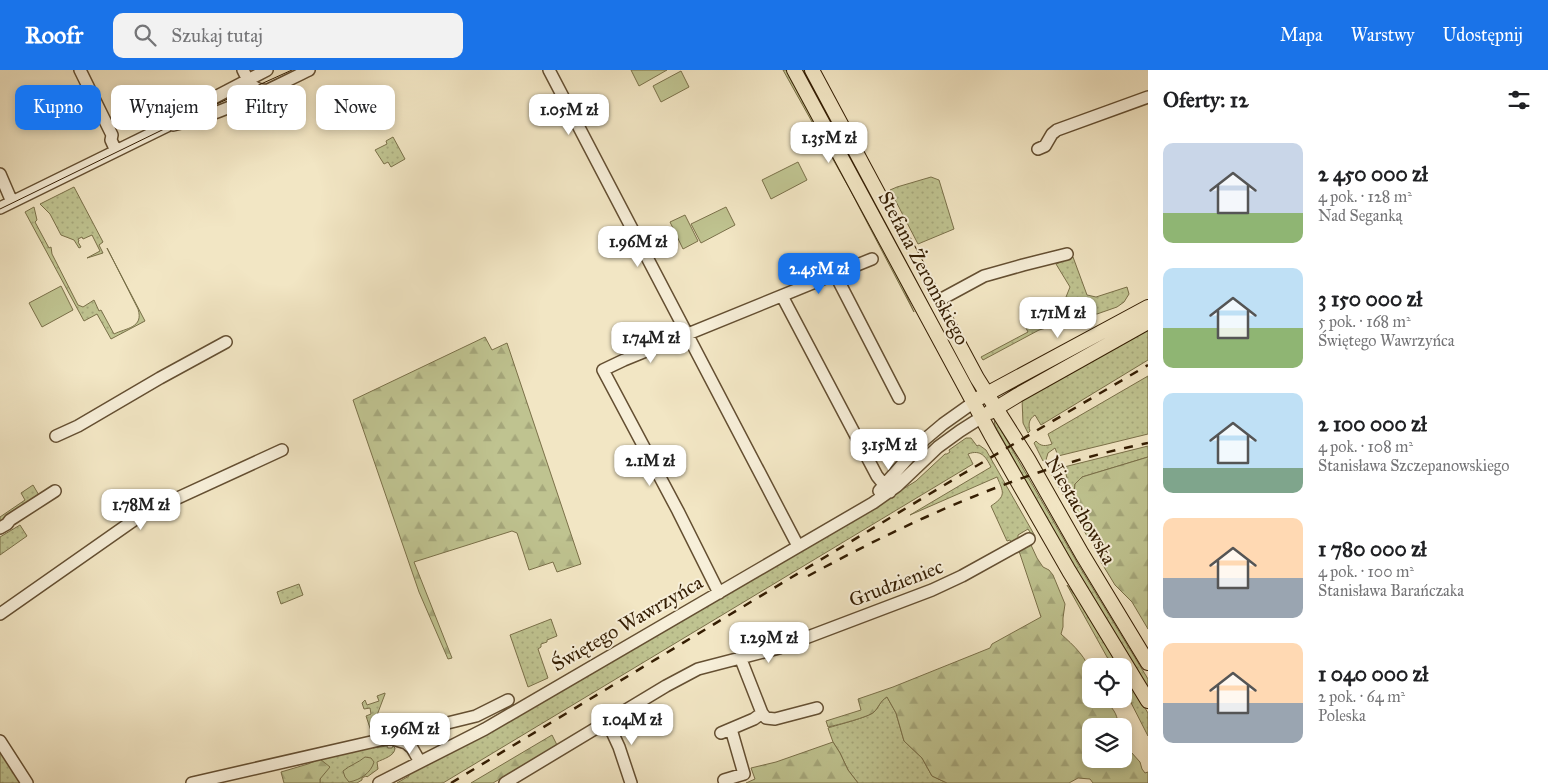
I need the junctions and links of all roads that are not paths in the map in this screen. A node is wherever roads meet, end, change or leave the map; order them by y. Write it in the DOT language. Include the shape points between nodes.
graph roads {
  1 [pos="80,70"];
  2 [pos="267,70"];
  3 [pos="309,70"];
  4 [pos="549,70"];
  5 [pos="794,70"];
  6 [pos="812,70"];
  7 [pos="245,75"];
  8 [pos="254,85"];
  9 [pos="278,85"];
  10 [pos="217,93"];
  11 [pos="1148,97"];
  12 [pos="159,130"];
  13 [pos="1038,149"];
  14 [pos="116,151"];
  15 [pos="0,174"];
  16 [pos="12,202"];
  17 [pos="0,208"];
  18 [pos="1067,254"];
  19 [pos="872,259"];
  20 [pos="835,274"];
  21 [pos="782,296"];
  22 [pos="936,302"];
  23 [pos="1148,308"];
  24 [pos="1148,322"];
  25 [pos="687,334"];
  26 [pos="226,342"];
  27 [pos="978,378"];
  28 [pos="987,393"];
  29 [pos="899,398"];
  30 [pos="974,402"];
  31 [pos="997,408"];
  32 [pos="982,417"];
  33 [pos="990,432"];
  34 [pos="56,436"];
  35 [pos="282,450"];
  36 [pos="887,489"];
  37 [pos="55,491"];
  38 [pos="0,528"];
  39 [pos="1029,539"];
  40 [pos="798,546"];
  41 [pos="719,593"];
  42 [pos="0,614"];
  43 [pos="740,657"];
  44 [pos="1148,663"];
  45 [pos="508,700"];
  46 [pos="1148,701"];
  47 [pos="817,708"];
  48 [pos="762,713"];
  49 [pos="607,721"];
  50 [pos="0,740"];
  51 [pos="406,743"];
  52 [pos="420,762"];
  53 [pos="724,780"];
  54 [pos="27,783"];
  55 [pos="192,783"];
  56 [pos="379,783"];
  57 [pos="505,783"];
  58 [pos="631,783"];
  1 -- 14 [label="street"];
  2 -- 7 [label="street"];
  3 -- 9 [label="street"];
  4 -- 25 [label="street"];
  5 -- 30 [label="main road, Stefana Żeromskiego"];
  6 -- 22 [label="main road, Stefana Żeromskiego"];
  7 -- 8 [label="street"];
  7 -- 10 [label="street"];
  11 -- 13 [label="street" via="1057,130 1045,146"];
  12 -- 14 [label="street"];
  14 -- 16 [label="street"];
  15 -- 16 [label="street"];
  16 -- 17 [label="street"];
  18 -- 22 [label="street" via="984,276"];
  19 -- 20 [label="street"];
  20 -- 21 [label="street"];
  20 -- 29 [label="street"];
  21 -- 25 [label="street"];
  21 -- 36 [label="street" via="877,476"];
  22 -- 27 [label="main road, Stefana Żeromskiego"];
  23 -- 28 [label="main road, Świętego Wawrzyńca"];
  24 -- 31 [label="main road, Świętego Wawrzyńca"];
  25 -- 40 [label="street"];
  25 -- 41 [label="street" via="603,370"];
  26 -- 34 [label="street"];
  27 -- 28 [label="main road, Niestachowska"];
  28 -- 30 [label="main road, Świętego Wawrzyńca"];
  28 -- 31 [label="main road, Niestachowska"];
  30 -- 32 [label="main road, Stefana Żeromskiego"];
  30 -- 36 [label="street, Świętego Wawrzyńca" via="924,440"];
  31 -- 32 [label="main road, Świętego Wawrzyńca"];
  31 -- 44 [label="main road, Niestachowska"];
  32 -- 33 [label="main road, Stefana Żeromskiego"];
  32 -- 36 [label="street, Świętego Wawrzyńca"];
  33 -- 46 [label="main road, Niestachowska"];
  35 -- 42 [label="street" via="137,518"];
  36 -- 40 [label="street, Świętego Wawrzyńca"];
  37 -- 38 [label="street"];
  39 -- 43 [label="street, Grudzieniec" via="932,590 779,648"];
  40 -- 41 [label="street, Świętego Wawrzyńca"];
  41 -- 52 [label="street, Świętego Wawrzyńca" via="485,729"];
  43 -- 48 [label="street"];
  43 -- 49 [label="street, Grudzieniec" via="698,668"];
  45 -- 51 [label="street" via="476,716 423,729"];
  47 -- 48 [label="street" via="776,719 766,718"];
  48 -- 53 [label="street" via="726,731 744,774"];
  49 -- 57 [label="street, Grudzieniec"];
  49 -- 58 [label="street"];
  50 -- 54 [label="street"];
  51 -- 52 [label="street"];
  51 -- 55 [label="street" via="384,739"];
  52 -- 56 [label="street, Świętego Wawrzyńca"];
}
